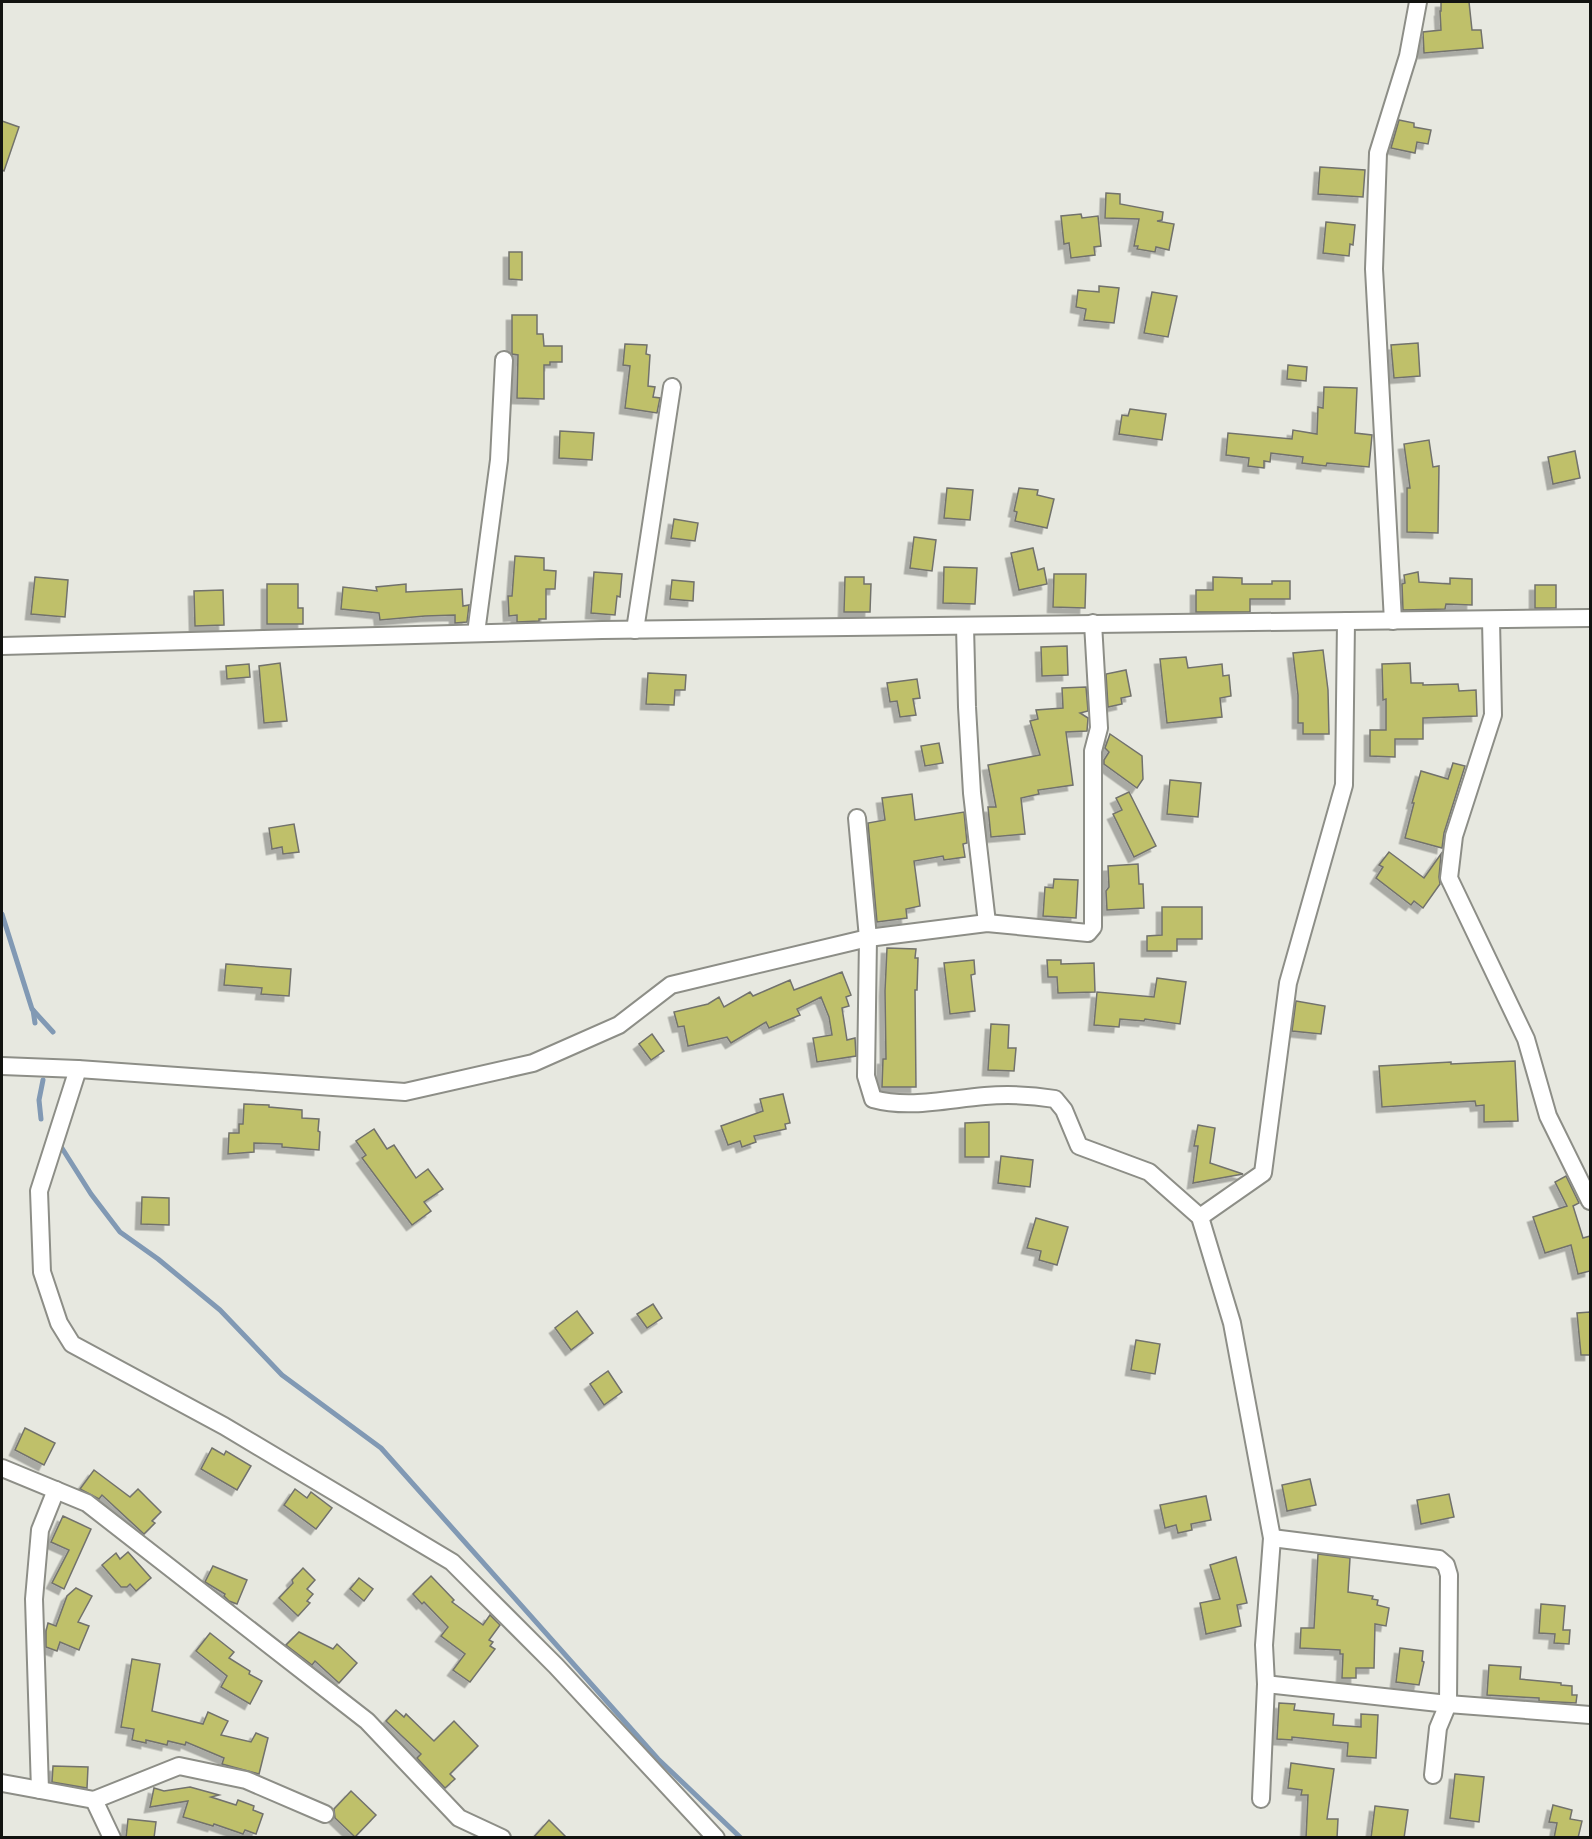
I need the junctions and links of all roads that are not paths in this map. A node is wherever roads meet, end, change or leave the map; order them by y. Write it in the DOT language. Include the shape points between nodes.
graph roads {
  1 [pos="1418,2"];
  2 [pos="504,360"];
  3 [pos="672,387"];
  4 [pos="1590,618"];
  5 [pos="1491,620"];
  6 [pos="1346,621"];
  7 [pos="1393,621"];
  8 [pos="1093,623"];
  9 [pos="965,626"];
  10 [pos="635,630"];
  11 [pos="476,633"];
  12 [pos="2,646"];
  13 [pos="857,818"];
  14 [pos="987,923"];
  15 [pos="868,938"];
  16 [pos="2,1066"];
  17 [pos="78,1069"];
  18 [pos="1590,1201"];
  19 [pos="1200,1217"];
  20 [pos="2,1468"];
  21 [pos="56,1490"];
  22 [pos="1272,1538"];
  23 [pos="1266,1684"];
  24 [pos="1448,1704"];
  25 [pos="1590,1715"];
  26 [pos="1433,1775"];
  27 [pos="2,1783"];
  28 [pos="40,1790"];
  29 [pos="1261,1799"];
  30 [pos="94,1800"];
  31 [pos="325,1814"];
  32 [pos="112,1838"];
  33 [pos="502,1838"];
  34 [pos="716,1838"];
  1 -- 7 [label="street" via="1408,56 1378,153 1374,269"];
  2 -- 11 [label="street" via="500,460"];
  3 -- 10 [label="street"];
  4 -- 5 [label="street"];
  5 -- 7 [label="street"];
  5 -- 18 [label="street" via="1493,715 1454,836 1449,878 1526,1039 1548,1116"];
  6 -- 7 [label="street"];
  6 -- 8 [label="street"];
  6 -- 19 [label="street" via="1344,785 1288,983 1263,1173"];
  8 -- 9 [label="street"];
  8 -- 14 [label="street" via="1099,728 1093,751 1092,927 1088,933"];
  9 -- 10 [label="street"];
  9 -- 14 [label="street" via="972,793"];
  10 -- 11 [label="street"];
  11 -- 12 [label="street"];
  13 -- 15 [label="street"];
  14 -- 15 [label="street"];
  15 -- 17 [label="street" via="671,985 619,1025 533,1063 405,1092"];
  15 -- 19 [label="street" via="866,1076 873,1099 902,1104 986,1096 1054,1099 1064,1110 1079,1146 1149,1172"];
  16 -- 17 [label="street"];
  17 -- 34 [label="street" via="39,1191 42,1272 59,1323 72,1344 224,1426 452,1562 556,1666"];
  19 -- 22 [label="street" via="1232,1323"];
  20 -- 21 [label="street"];
  21 -- 28 [label="street" via="40,1530 34,1599"];
  21 -- 33 [label="street" via="87,1503 368,1721 459,1818"];
  22 -- 23 [label="street" via="1264,1645"];
  22 -- 24 [label="street" via="1439,1559 1446,1565"];
  23 -- 24 [label="street"];
  23 -- 29 [label="street"];
  24 -- 25 [label="street"];
  24 -- 26 [label="street" via="1438,1728"];
  27 -- 28 [label="street"];
  28 -- 30 [label="street"];
  30 -- 31 [label="street" via="178,1766 246,1780"];
  30 -- 32 [label="street"];
}
